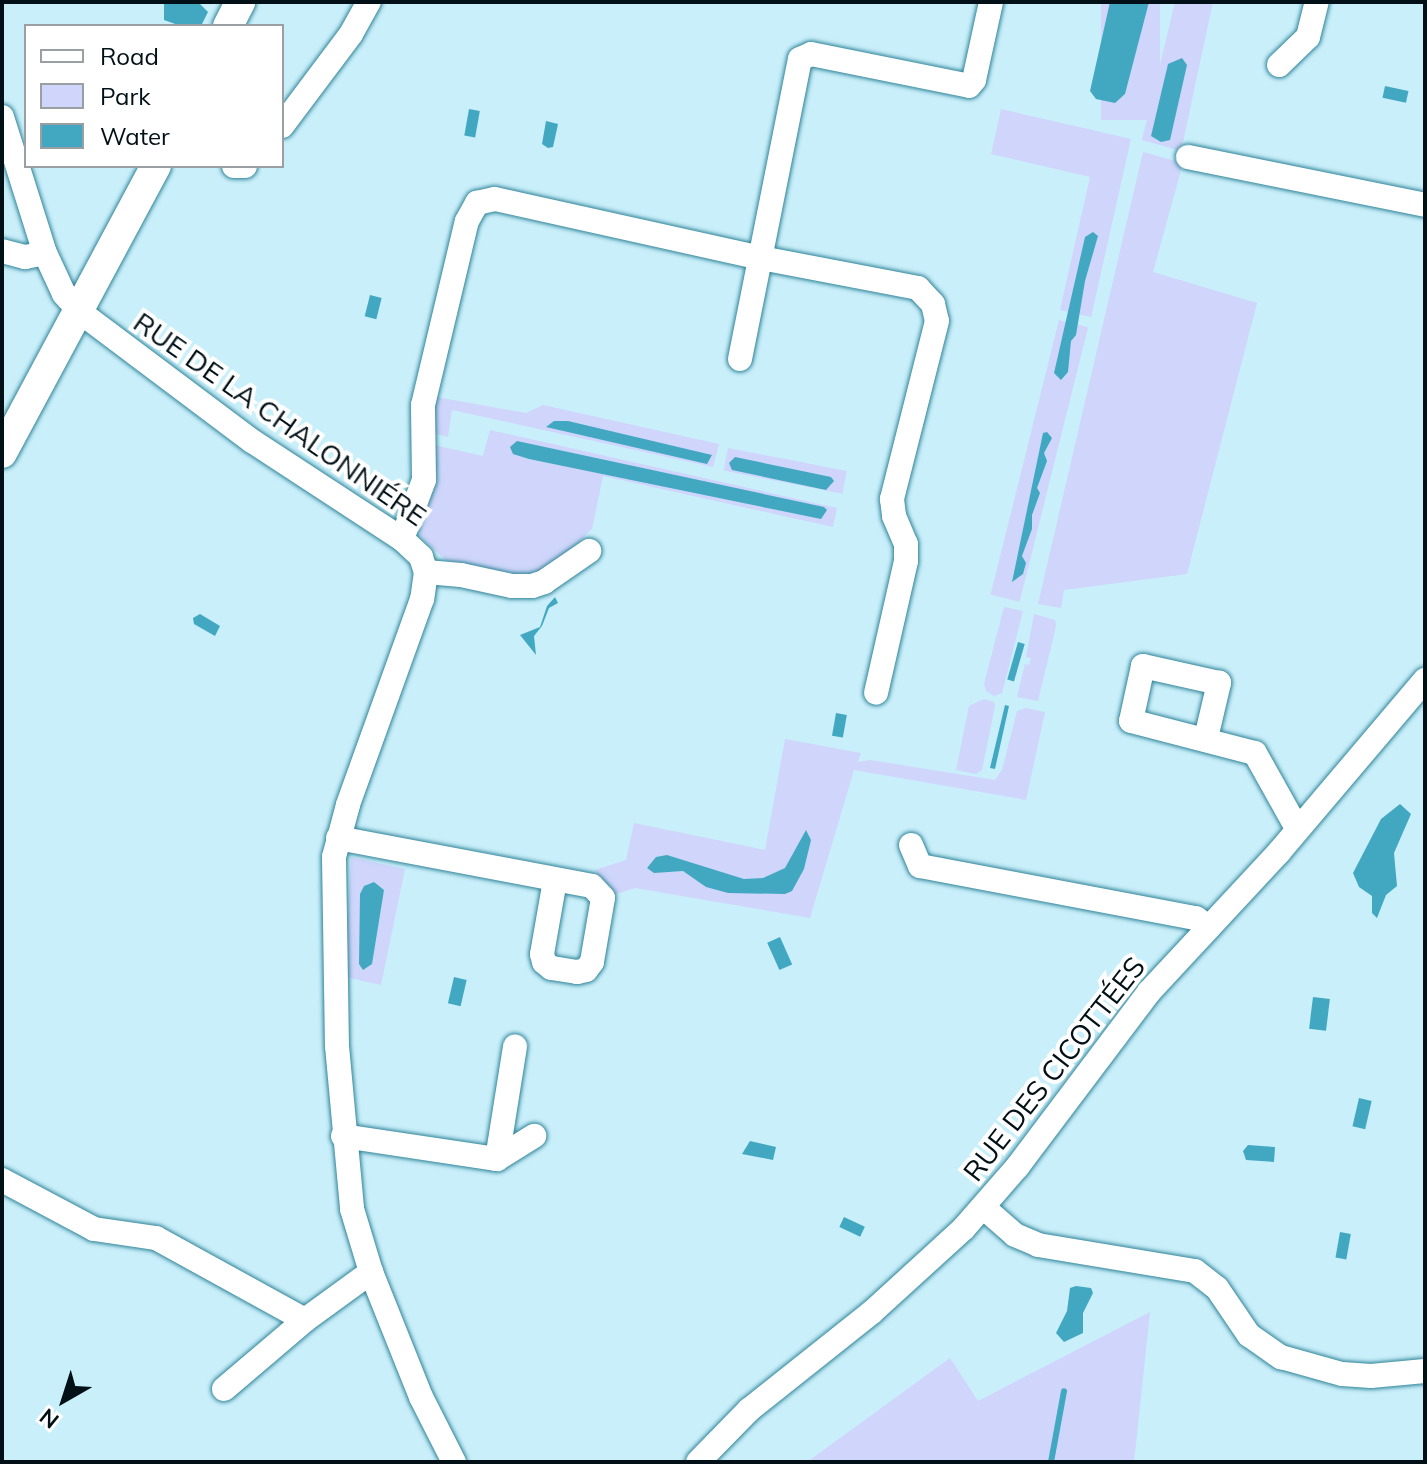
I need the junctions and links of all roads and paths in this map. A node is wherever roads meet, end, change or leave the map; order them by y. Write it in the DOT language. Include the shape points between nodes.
graph roads {
  1 [pos="240,2"];
  2 [pos="369,2"];
  3 [pos="991,2"];
  4 [pos="1317,2"];
  5 [pos="229,24"];
  6 [pos="1279,65"];
  7 [pos="2,117"];
  8 [pos="284,123"];
  9 [pos="1188,157"];
  10 [pos="155,168"];
  11 [pos="1425,205"];
  12 [pos="2,251"];
  13 [pos="45,253"];
  14 [pos="761,258"];
  15 [pos="80,312"];
  16 [pos="740,359"];
  17 [pos="2,453"];
  18 [pos="402,539"];
  19 [pos="589,551"];
  20 [pos="426,572"];
  21 [pos="1425,680"];
  22 [pos="876,693"];
  23 [pos="1206,738"];
  24 [pos="1297,828"];
  25 [pos="338,838"];
  26 [pos="911,845"];
  27 [pos="555,880"];
  28 [pos="1209,928"];
  29 [pos="515,1046"];
  30 [pos="343,1136"];
  31 [pos="534,1136"];
  32 [pos="497,1159"];
  33 [pos="2,1180"];
  34 [pos="983,1207"];
  35 [pos="371,1272"];
  36 [pos="305,1320"];
  37 [pos="1425,1371"];
  38 [pos="224,1389"];
  39 [pos="454,1462"];
  40 [pos="698,1462"];
  1 -- 5 [label="main road"];
  2 -- 8 [label="street"];
  3 -- 14 [label="street" via="969,86 811,54 800,59"];
  4 -- 6 [label="street" via="1308,37"];
  7 -- 13 [label="street, RUE DE LA CHALONNIÉRE"];
  9 -- 11 [label="street"];
  10 -- 15 [label="main road"];
  12 -- 13 [label="street" via="25,257"];
  13 -- 15 [label="street, RUE DE LA CHALONNIÉRE" via="64,294"];
  14 -- 16 [label="street"];
  14 -- 18 [label="street" via="495,199 477,203 467,221 423,405 424,480"];
  14 -- 22 [label="street" via="918,288 936,312 892,499 906,561"];
  15 -- 17 [label="main road"];
  15 -- 18 [label="street, RUE DE LA CHALONNIÉRE" via="252,441"];
  18 -- 20 [label="street, RUE DE LA CHALONNIÉRE" via="421,557"];
  19 -- 20 [label="street" via="532,586"];
  20 -- 25 [label="street, RUE DE LA CHALONNIÉRE" via="422,599"];
  21 -- 24 [label="street, RUE DES CICOTTÉES"];
  23 -- 24 [label="street" via="1255,753"];
  24 -- 28 [label="street, RUE DES CICOTTÉES"];
  25 -- 27 [label="street"];
  25 -- 30 [label="street, RUE DE LA CHALONNIÉRE" via="332,885"];
  26 -- 28 [label="street" via="920,866 1196,918"];
  28 -- 34 [label="street, RUE DES CICOTTÉES" via="1140,1003"];
  29 -- 32 [label="street"];
  30 -- 32 [label="street"];
  30 -- 35 [label="street, RUE DE LA CHALONNIÉRE" via="352,1209"];
  31 -- 32 [label="street"];
  33 -- 36 [label="street" via="94,1229 156,1238"];
  34 -- 37 [label="street" via="1015,1235 1038,1245 1195,1271 1217,1288 1249,1335 1281,1357 1342,1374"];
  34 -- 40 [label="street, RUE DES CICOTTÉES" via="904,1285 749,1410"];
  35 -- 36 [label="street"];
  35 -- 39 [label="street, RUE DE LA CHALONNIÉRE" via="421,1397"];
  36 -- 38 [label="street"];
}
